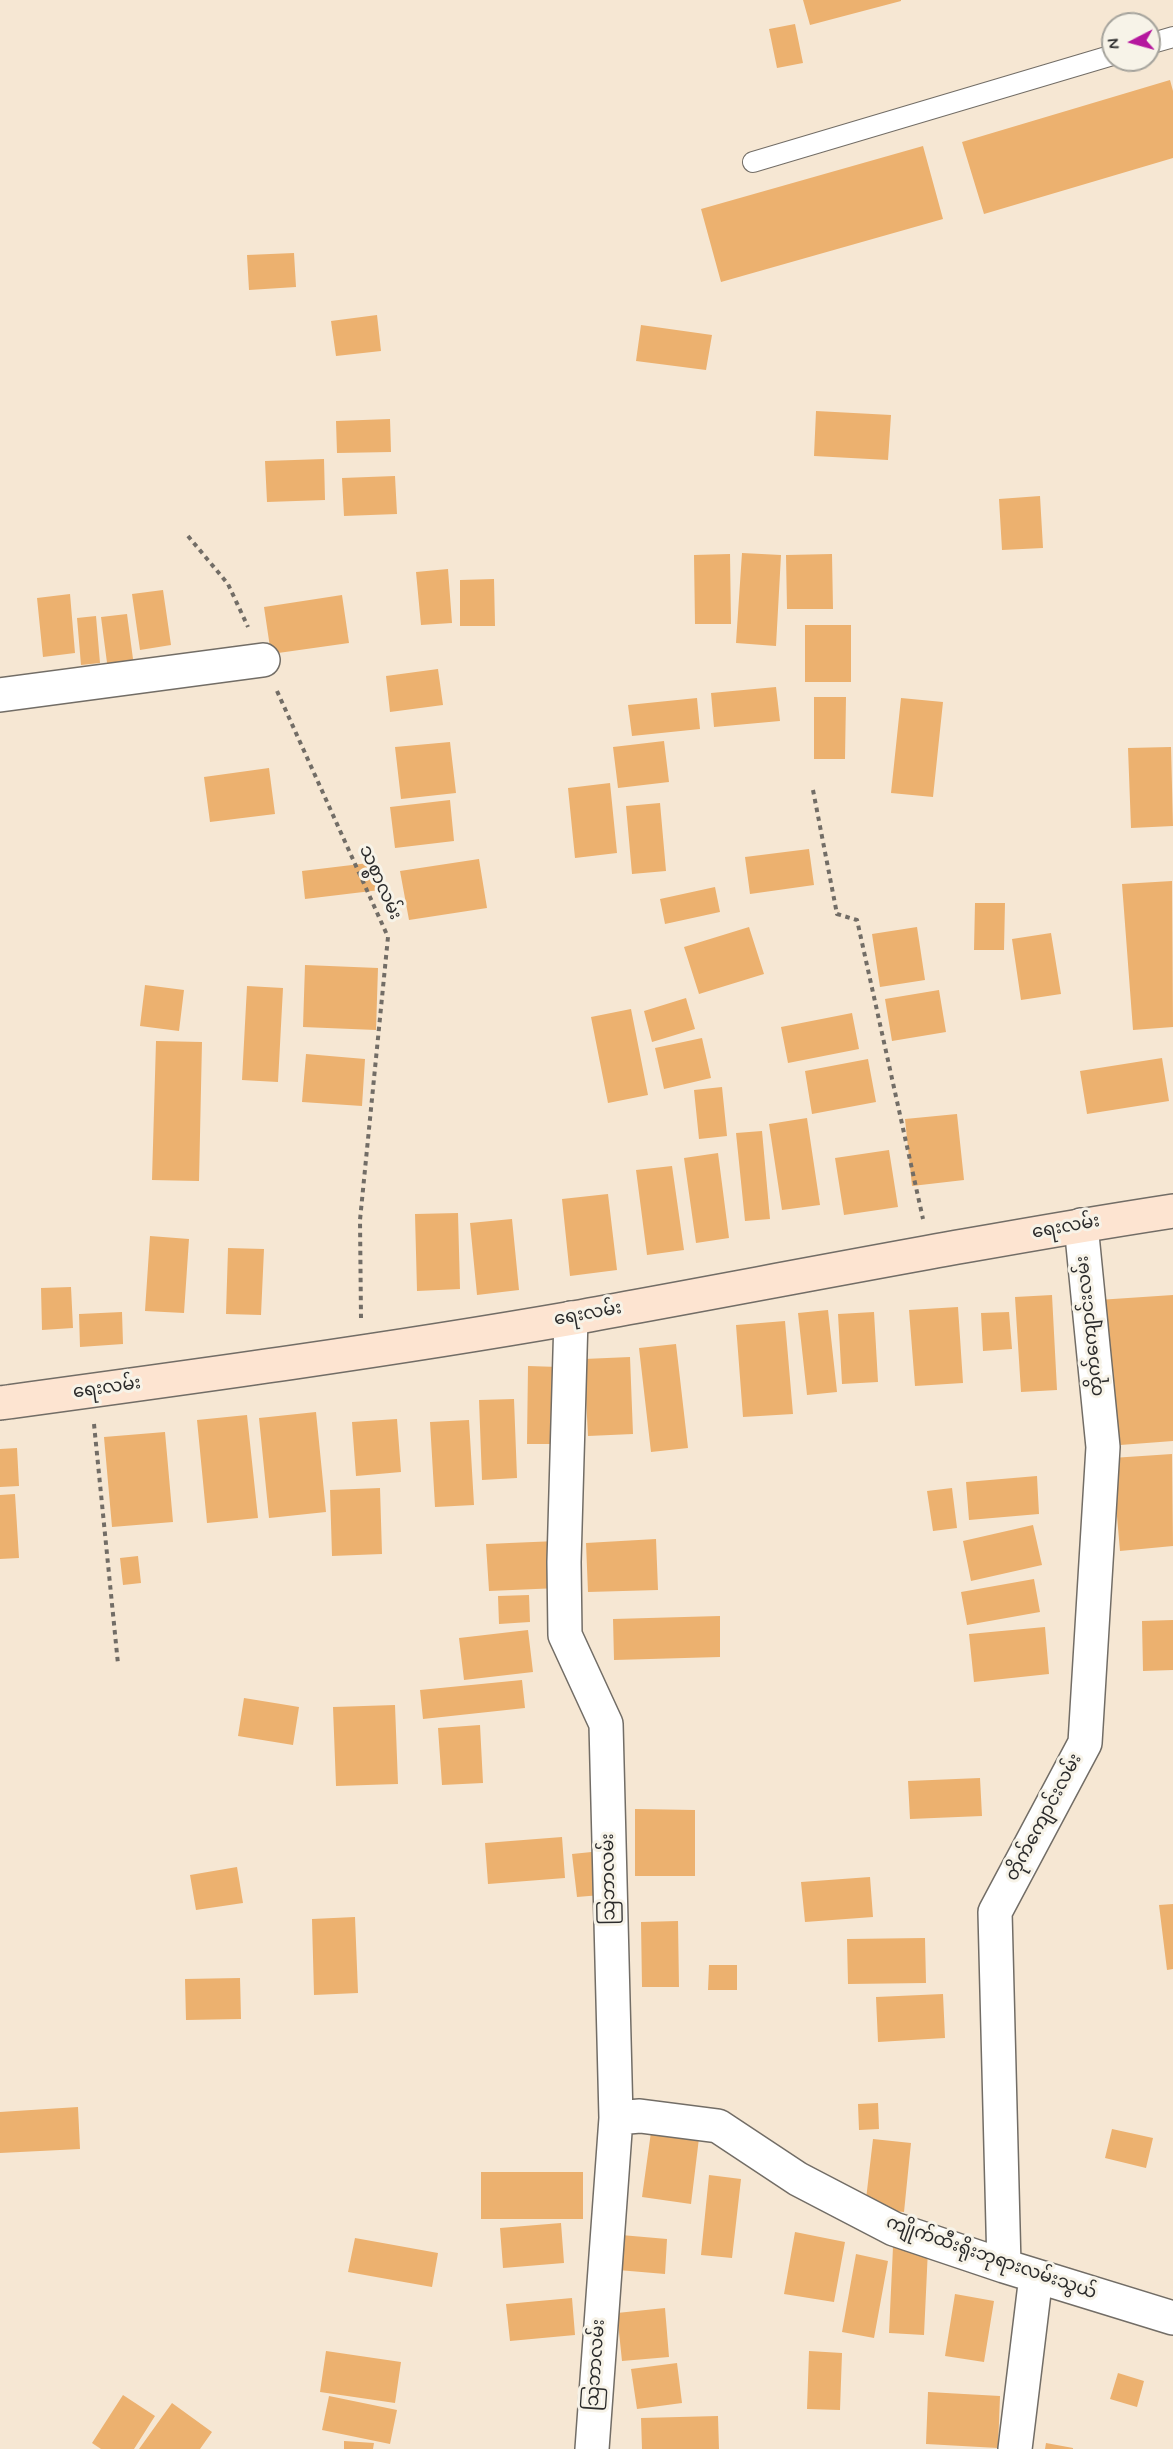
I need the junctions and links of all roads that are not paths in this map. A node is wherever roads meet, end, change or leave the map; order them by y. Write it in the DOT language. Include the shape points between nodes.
graph roads {
  1 [pos="1101,59"];
  2 [pos="753,162"];
  3 [pos="263,660"];
  4 [pos="0,694"];
  5 [pos="1173,1211"];
  6 [pos="1081,1225"];
  7 [pos="571,1318"];
  8 [pos="0,1403"];
  9 [pos="616,2118"];
  10 [pos="1004,2266"];
  11 [pos="1036,2276"];
  12 [pos="1173,2319"];
  13 [pos="592,2449"];
  14 [pos="1015,2449"];
  1 -- 2 [label="lane"];
  3 -- 4 [label="street"];
  5 -- 6 [label="street, ရေးလမ်း"];
  6 -- 7 [label="street, ရေးလမ်း"];
  6 -- 10 [label="street, တိုက်ကျောင်းလမ်း" via="1103,1447 1085,1743 995,1912"];
  7 -- 8 [label="street, ရေးလမ်း" via="241,1371"];
  7 -- 9 [label="street, သြဘာလမ်း" via="565,1635 606,1724"];
  9 -- 10 [label="street, ကျိုက်ထီးရိုးဘုရားလမ်းသွယ်" via="640,2116 718,2126 798,2179 894,2229"];
  9 -- 13 [label="street, သြဘာလမ်း"];
  10 -- 11 [label="street, ကျိုက်ထီးရိုးဘုရားလမ်းသွယ်"];
  11 -- 12 [label="street, ကျိုက်ထီးရိုးဘုရားလမ်းသွယ်"];
  11 -- 14 [label="street"];
}
